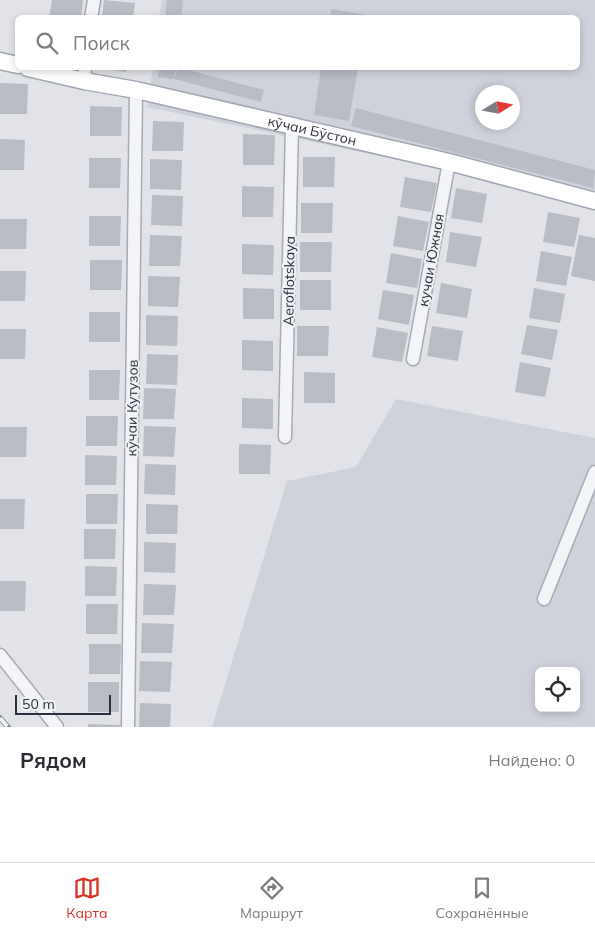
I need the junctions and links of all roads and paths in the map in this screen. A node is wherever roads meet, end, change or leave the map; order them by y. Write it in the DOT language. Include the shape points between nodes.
graph roads {
  1 [pos="94,0"];
  2 [pos="92,15"];
  3 [pos="0,61"];
  4 [pos="15,64"];
  5 [pos="47,70"];
  6 [pos="85,74"];
  7 [pos="136,90"];
  8 [pos="292,126"];
  9 [pos="449,162"];
  10 [pos="595,201"];
  11 [pos="413,359"];
  12 [pos="286,437"];
  13 [pos="595,472"];
  14 [pos="544,599"];
  15 [pos="0,656"];
  16 [pos="57,727"];
  17 [pos="128,727"];
  1 -- 2 [label="street"];
  3 -- 4 [label="main road"];
  5 -- 6 [label="main road, кӯчаи Бӯстон"];
  6 -- 7 [label="main road, кӯчаи Бӯстон"];
  7 -- 8 [label="main road, кӯчаи Бӯстон"];
  7 -- 17 [label="street, кӯчаи Кутузов"];
  8 -- 9 [label="main road, кӯчаи Бӯстон"];
  8 -- 12 [label="street, Aeroflotskaya"];
  9 -- 10 [label="main road, кӯчаи Бӯстон"];
  9 -- 11 [label="street, кучаи Южная"];
  13 -- 14 [label="street"];
  15 -- 16 [label="street"];
}
